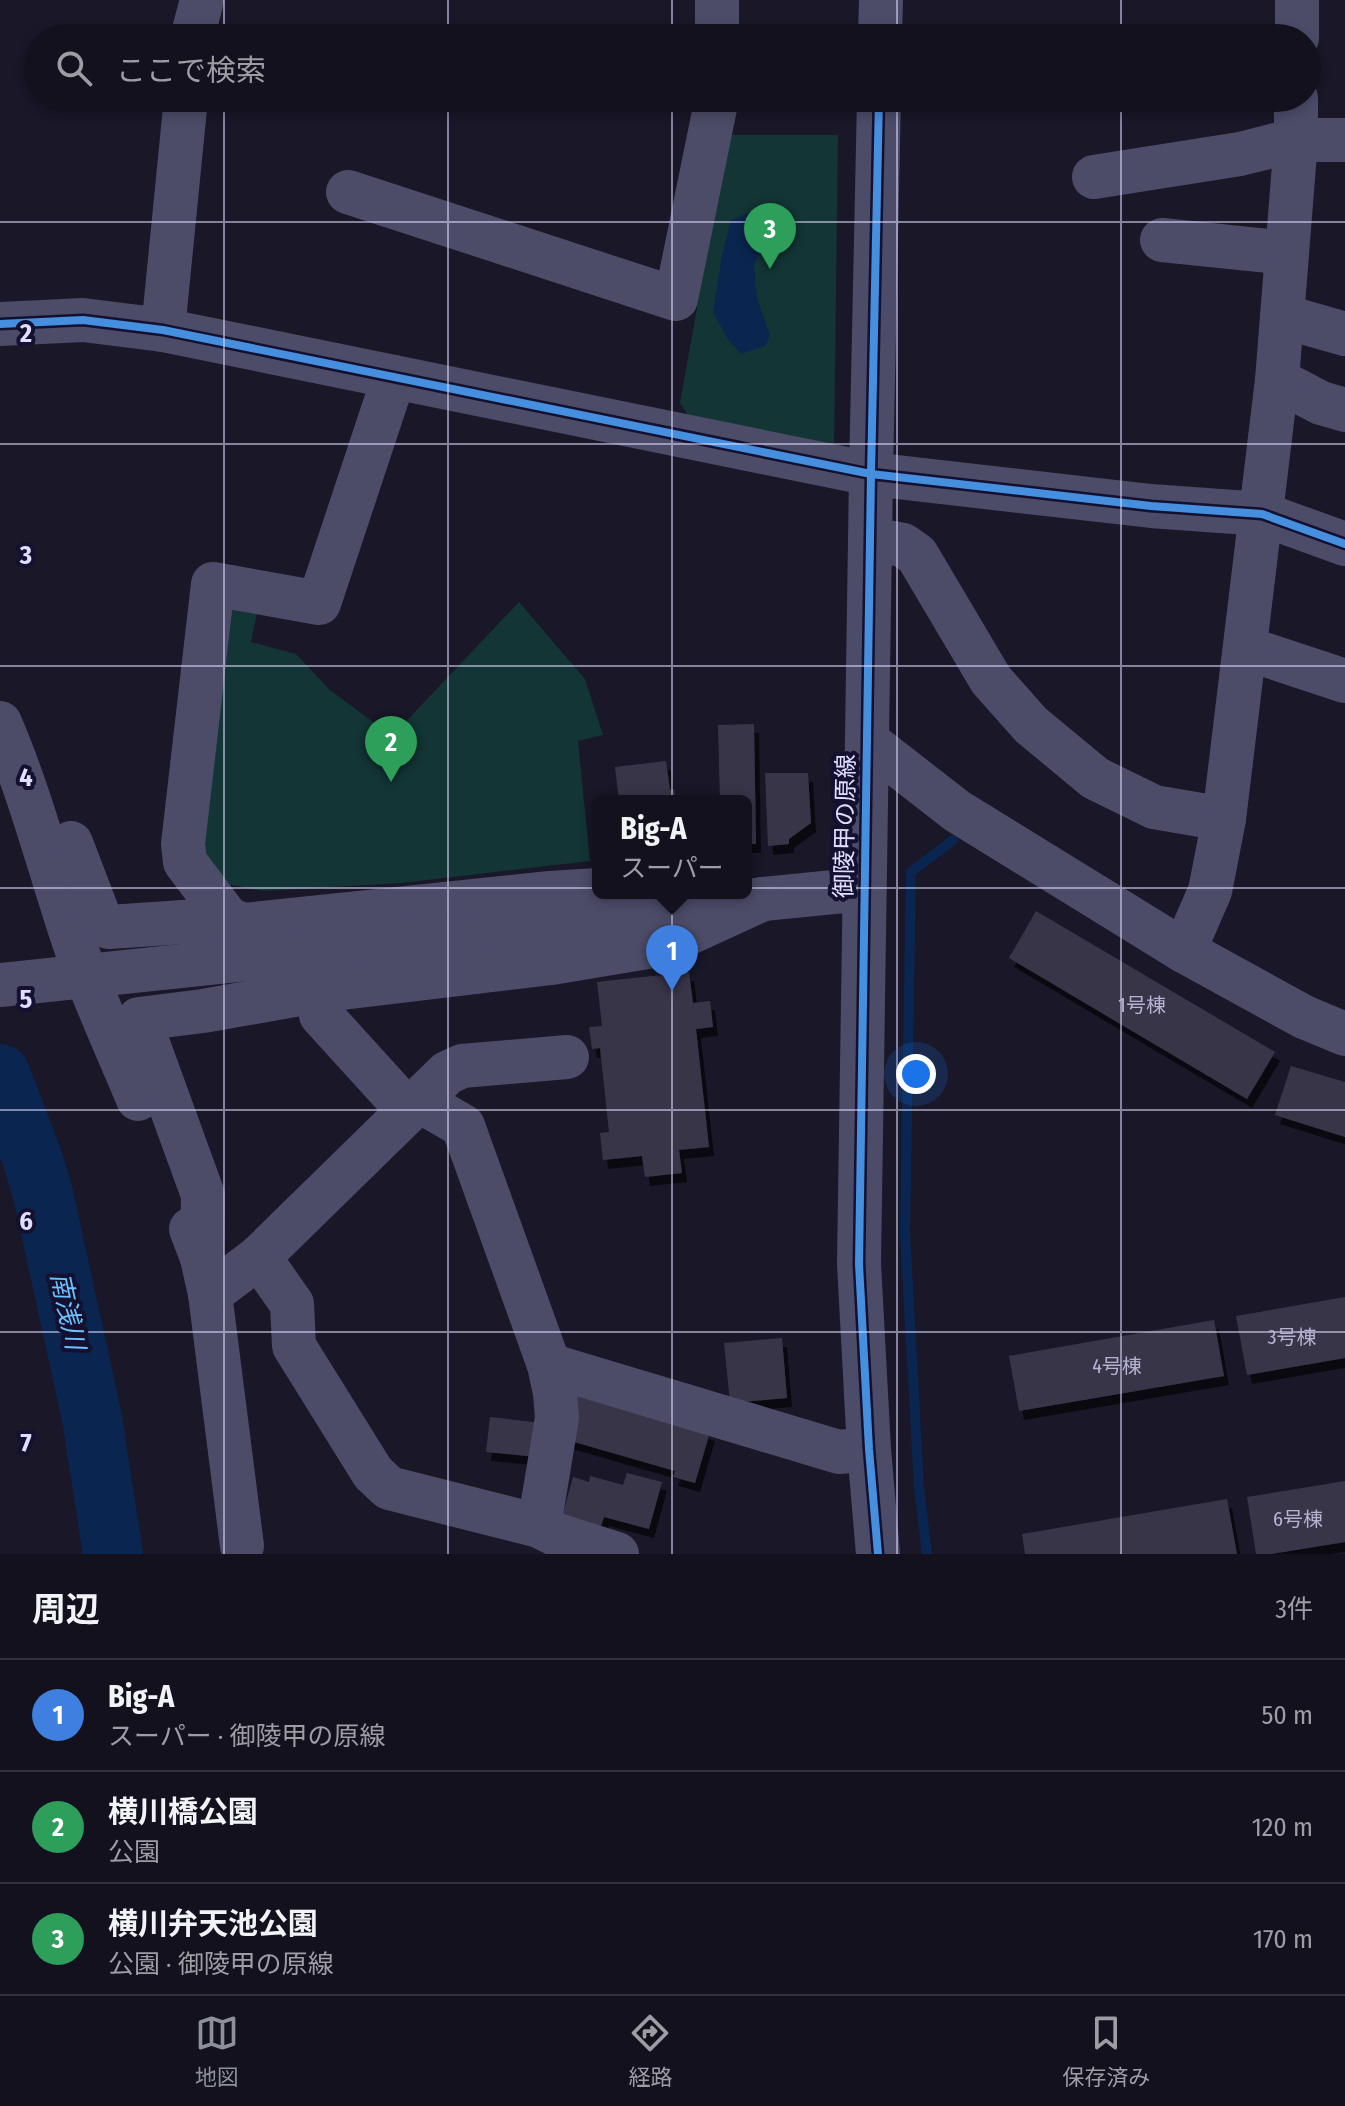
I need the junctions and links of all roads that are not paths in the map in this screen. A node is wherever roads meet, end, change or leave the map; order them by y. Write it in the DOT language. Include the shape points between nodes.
graph roads {
  1 [pos="202,0"];
  2 [pos="717,0"];
  3 [pos="881,0"];
  4 [pos="1297,0"];
  5 [pos="196,24"];
  6 [pos="717,24"];
  7 [pos="880,24"];
  8 [pos="1297,24"];
  9 [pos="185,112"];
  10 [pos="714,112"];
  11 [pos="879,112"];
  12 [pos="1296,119"];
  13 [pos="1345,140"];
  14 [pos="1094,177"];
  15 [pos="348,192"];
  16 [pos="1162,240"];
  17 [pos="1287,253"];
  18 [pos="1282,316"];
  19 [pos="0,324"];
  20 [pos="163,330"];
  21 [pos="1345,334"];
  22 [pos="394,377"];
  23 [pos="1277,380"];
  24 [pos="1345,410"];
  25 [pos="871,474"];
  26 [pos="1262,514"];
  27 [pos="870,539"];
  28 [pos="1345,544"];
  29 [pos="1245,648"];
  30 [pos="1345,681"];
  31 [pos="0,706"];
  32 [pos="0,723"];
  33 [pos="867,741"];
  34 [pos="1224,819"];
  35 [pos="864,889"];
  36 [pos="592,890"];
  37 [pos="752,898"];
  38 [pos="763,899"];
  39 [pos="228,919"];
  40 [pos="1184,951"];
  41 [pos="82,976"];
  42 [pos="0,985"];
  43 [pos="317,991"];
  44 [pos="1345,1034"];
  45 [pos="567,1057"];
  46 [pos="416,1105"];
  47 [pos="259,1257"];
  48 [pos="206,1276"];
  49 [pos="549,1365"];
  50 [pos="869,1449"];
  51 [pos="539,1526"];
  52 [pos="242,1546"];
  53 [pos="617,1554"];
  54 [pos="878,1554"];
  1 -- 5 [label="street"];
  2 -- 6 [label="street"];
  3 -- 7 [label="street"];
  4 -- 8 [label="street"];
  9 -- 20 [label="street"];
  10 -- 15 [label="street" via="676,299"];
  11 -- 25 [label="street, 御陵甲の原線"];
  12 -- 13 [label="street"];
  12 -- 14 [label="street" via="1240,154"];
  12 -- 17 [label="street"];
  16 -- 17 [label="street"];
  17 -- 18 [label="street"];
  18 -- 21 [label="street"];
  18 -- 23 [label="street"];
  19 -- 20 [label="street" via="83,320"];
  20 -- 22 [label="street"];
  22 -- 25 [label="street"];
  22 -- 39 [label="street" via="319,603 213,584 183,844 185,862"];
  23 -- 24 [label="street"];
  23 -- 26 [label="street"];
  25 -- 26 [label="street"];
  25 -- 27 [label="street, 御陵甲の原線"];
  26 -- 28 [label="street"];
  26 -- 29 [label="street"];
  27 -- 33 [label="street, 御陵甲の原線"];
  27 -- 34 [label="street" via="903,545 917,555 991,680 1031,725 1095,778 1154,807"];
  29 -- 30 [label="street"];
  29 -- 34 [label="street"];
  31 -- 39 [label="street" via="36,754 100,919 109,927"];
  32 -- 41 [label="street"];
  33 -- 35 [label="street, 御陵甲の原線"];
  33 -- 40 [label="street" via="957,811"];
  34 -- 40 [label="street" via="1210,891"];
  35 -- 38 [label="street"];
  35 -- 50 [label="street, 御陵甲の原線" via="859,1264"];
  36 -- 39 [label="street" via="244,925"];
  37 -- 38 [label="street"];
  38 -- 41 [label="street"];
  38 -- 43 [label="street" via="665,944"];
  40 -- 44 [label="street"];
  41 -- 42 [label="street"];
  41 -- 48 [label="street" via="179,1197"];
  43 -- 46 [label="street" via="321,1015 401,1103"];
  43 -- 48 [label="street" via="139,1019 203,1195"];
  45 -- 46 [label="street" via="462,1066 447,1073"];
  46 -- 47 [label="street"];
  46 -- 49 [label="street" via="463,1126"];
  47 -- 48 [label="street"];
  47 -- 51 [label="street" via="292,1304 294,1346 373,1473 389,1488"];
  48 -- 52 [label="street"];
  49 -- 50 [label="street" via="839,1452"];
  49 -- 51 [label="street" via="557,1418"];
  50 -- 54 [label="street, 御陵甲の原線"];
  51 -- 53 [label="street"];
}
